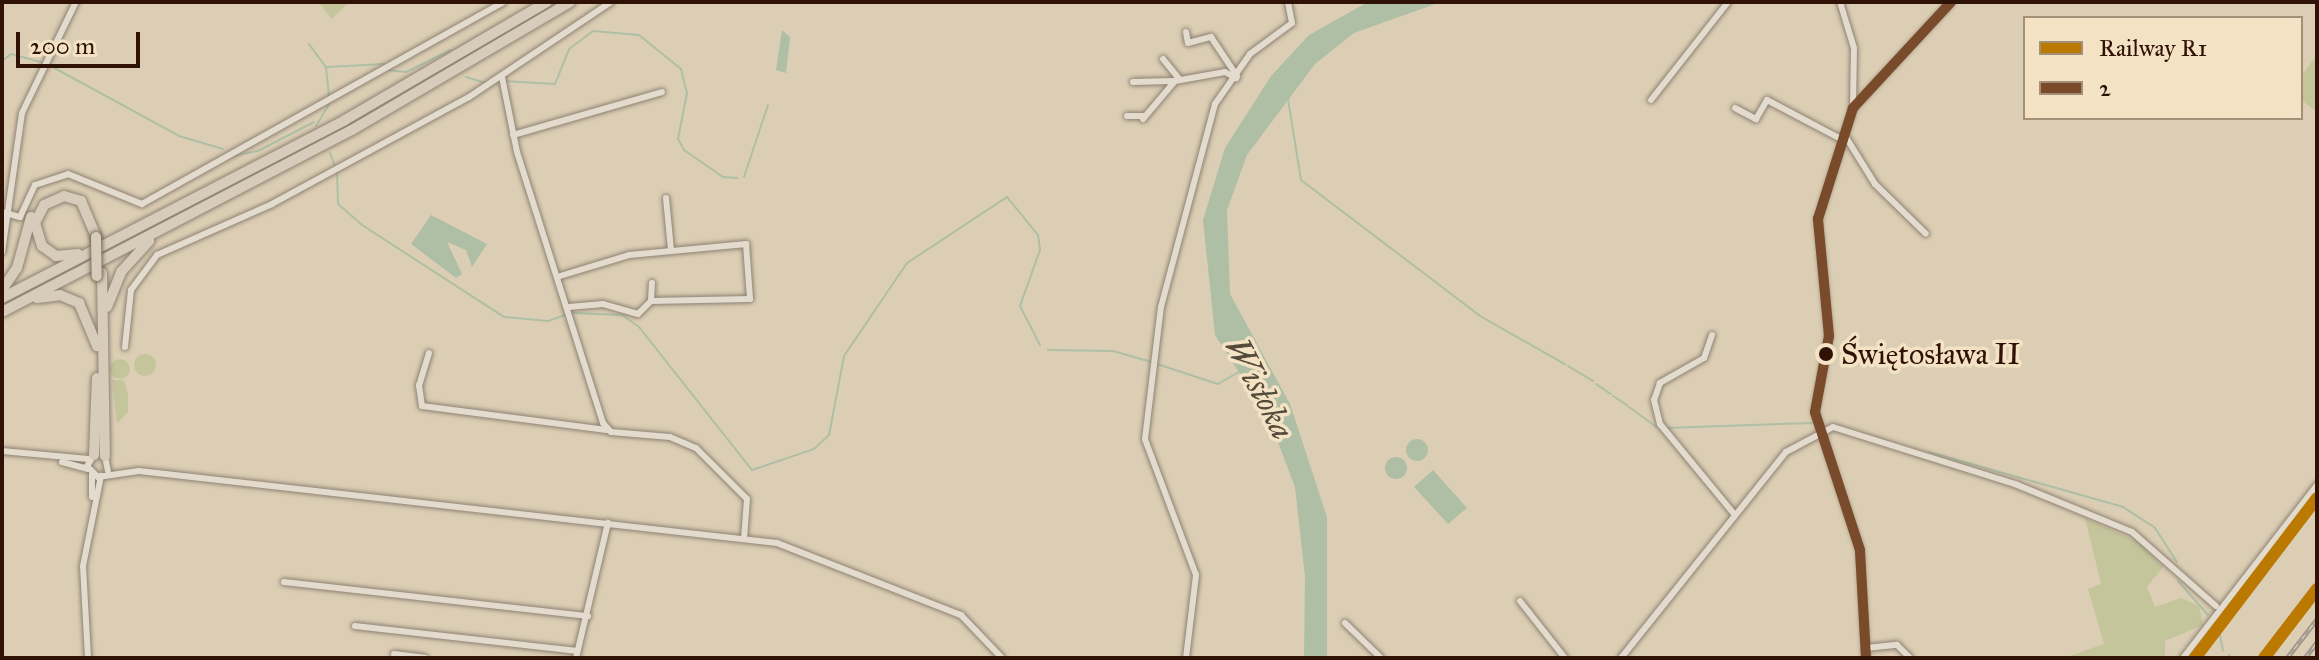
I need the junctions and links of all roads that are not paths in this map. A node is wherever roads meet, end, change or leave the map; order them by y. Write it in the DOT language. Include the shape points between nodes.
graph roads {
  1 [pos="76,2"];
  2 [pos="487,2"];
  3 [pos="503,2"];
  4 [pos="547,2"];
  5 [pos="570,2"];
  6 [pos="611,2"];
  7 [pos="1288,2"];
  8 [pos="1728,2"];
  9 [pos="1840,2"];
  10 [pos="1951,2"];
  11 [pos="488,10"];
  12 [pos="1186,32"];
  13 [pos="1163,59"];
  14 [pos="502,77"];
  15 [pos="1236,77"];
  16 [pos="1178,80"];
  17 [pos="1133,82"];
  18 [pos="662,92"];
  19 [pos="1651,100"];
  20 [pos="1735,108"];
  21 [pos="1853,108"];
  22 [pos="1127,116"];
  23 [pos="513,135"];
  24 [pos="1844,137"];
  25 [pos="666,198"];
  26 [pos="2,212"];
  27 [pos="10,217"];
  28 [pos="177,221"];
  29 [pos="1926,234"];
  30 [pos="101,238"];
  31 [pos="671,250"];
  32 [pos="2,252"];
  33 [pos="100,274"];
  34 [pos="560,276"];
  35 [pos="652,283"];
  36 [pos="2,290"];
  37 [pos="2,298"];
  38 [pos="651,301"];
  39 [pos="569,307"];
  40 [pos="7,309"];
  41 [pos="104,329"];
  42 [pos="1712,335"];
  43 [pos="97,346"];
  44 [pos="125,347"];
  45 [pos="429,353"];
  46 [pos="608,430"];
  47 [pos="1820,432"];
  48 [pos="2,451"];
  49 [pos="50,458"];
  50 [pos="100,458"];
  51 [pos="108,471"];
  52 [pos="139,471"];
  53 [pos="90,472"];
  54 [pos="101,476"];
  55 [pos="2317,485"];
  56 [pos="92,505"];
  57 [pos="1735,515"];
  58 [pos="608,523"];
  59 [pos="744,539"];
  60 [pos="284,582"];
  61 [pos="1520,601"];
  62 [pos="2216,606"];
  63 [pos="588,616"];
  64 [pos="1345,623"];
  65 [pos="355,626"];
  66 [pos="1866,648"];
  67 [pos="394,654"];
  68 [pos="577,654"];
  69 [pos="88,658"];
  70 [pos="425,658"];
  71 [pos="1002,658"];
  72 [pos="1186,658"];
  73 [pos="1381,658"];
  74 [pos="1565,658"];
  75 [pos="1621,658"];
  76 [pos="1866,658"];
  77 [pos="1910,658"];
  78 [pos="2183,658"];
  1 -- 27 [label="street" via="28,95"];
  2 -- 11 [label="street"];
  3 -- 11 [label="street"];
  4 -- 30 [label="highway"];
  5 -- 28 [label="highway" via="496,48"];
  6 -- 14 [label="street"];
  7 -- 15 [label="street" via="1294,21 1254,49"];
  8 -- 19 [label="street"];
  9 -- 21 [label="street" via="1854,48"];
  10 -- 21 [label="street"];
  11 -- 27 [label="street" via="142,204 91,178 60,174 35,185 22,215"];
  12 -- 15 [label="street" via="1188,43 1211,37"];
  13 -- 16 [label="street"];
  14 -- 23 [label="street"];
  14 -- 44 [label="street" via="272,204 157,255 131,290"];
  15 -- 16 [label="street" via="1225,72"];
  15 -- 72 [label="street" via="1213,109 1208,151 1162,302 1145,411 1149,459 1196,575"];
  16 -- 17 [label="street"];
  16 -- 22 [label="street" via="1143,117"];
  18 -- 23 [label="street"];
  20 -- 24 [label="street" via="1756,119 1767,100"];
  21 -- 24 [label="street"];
  23 -- 34 [label="street"];
  24 -- 29 [label="street" via="1875,184"];
  24 -- 47 [label="street" via="1818,219 1829,336 1815,401"];
  25 -- 31 [label="street"];
  26 -- 27 [label="street"];
  27 -- 32 [label="street"];
  28 -- 40 [label="highway"];
  28 -- 41 [label="highway" via="126,265"];
  30 -- 30 [label="highway" via="52,254 38,239 37,216 52,199 78,199 92,212"];
  30 -- 33 [label="highway, bridge"];
  30 -- 36 [label="highway" via="86,197 65,191 47,196 33,212 17,268"];
  30 -- 37 [label="highway"];
  31 -- 34 [label="street"];
  31 -- 38 [label="street" via="746,244 750,299"];
  33 -- 41 [label="highway"];
  33 -- 43 [label="highway"];
  34 -- 39 [label="street"];
  35 -- 38 [label="street"];
  38 -- 39 [label="street" via="638,314 603,304"];
  39 -- 46 [label="street"];
  40 -- 43 [label="highway" via="51,295 73,299 89,315"];
  41 -- 50 [label="highway"];
  42 -- 57 [label="street" via="1699,363 1654,390 1662,427"];
  43 -- 50 [label="highway"];
  45 -- 46 [label="street" via="419,385 422,406"];
  46 -- 59 [label="street" via="696,448 747,499"];
  47 -- 57 [label="street" via="1791,447"];
  47 -- 62 [label="street" via="1840,428 2111,522 2145,540"];
  47 -- 66 [label="street" via="1860,550"];
  48 -- 49 [label="street"];
  49 -- 50 [label="street"];
  49 -- 53 [label="street"];
  50 -- 51 [label="street"];
  50 -- 52 [label="street"];
  50 -- 53 [label="street"];
  51 -- 52 [label="street"];
  51 -- 54 [label="street"];
  52 -- 58 [label="street"];
  53 -- 54 [label="street"];
  53 -- 56 [label="street"];
  54 -- 56 [label="street"];
  55 -- 62 [label="street"];
  56 -- 69 [label="street" via="81,584"];
  57 -- 75 [label="street"];
  58 -- 59 [label="street"];
  58 -- 63 [label="street"];
  59 -- 71 [label="street" via="797,549 961,615"];
  60 -- 63 [label="street"];
  61 -- 74 [label="street"];
  62 -- 78 [label="street"];
  63 -- 68 [label="street"];
  64 -- 73 [label="street"];
  65 -- 68 [label="street"];
  66 -- 76 [label="street"];
  66 -- 77 [label="street" via="1897,645"];
  67 -- 70 [label="street"];
}
